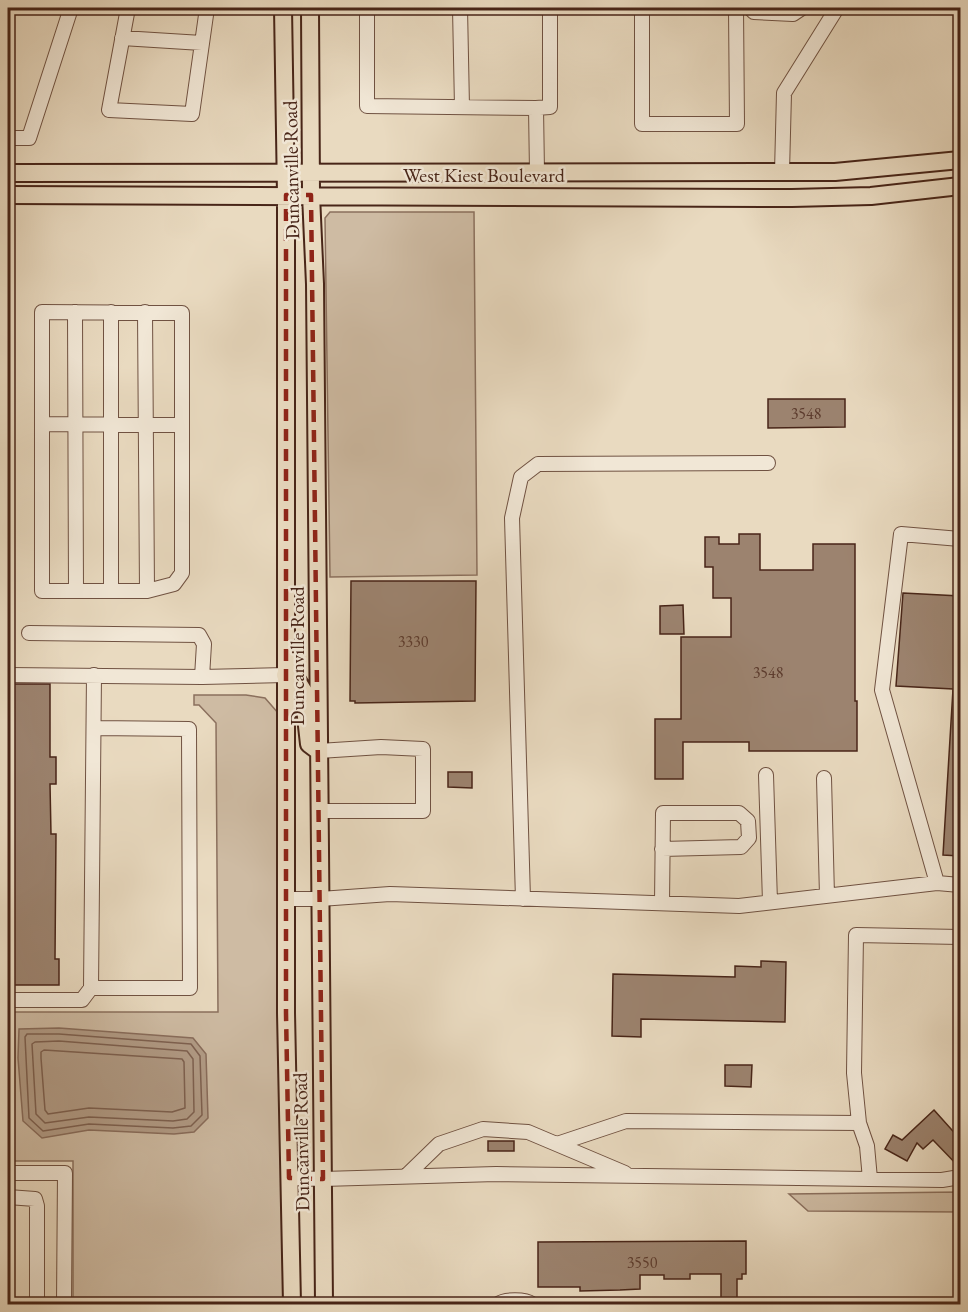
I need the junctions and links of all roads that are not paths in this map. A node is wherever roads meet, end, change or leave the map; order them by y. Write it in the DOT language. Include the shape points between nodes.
graph roads {
  1 [pos="71,8"];
  2 [pos="128,8"];
  3 [pos="207,8"];
  4 [pos="283,8"];
  5 [pos="310,8"];
  6 [pos="367,8"];
  7 [pos="460,8"];
  8 [pos="550,8"];
  9 [pos="642,8"];
  10 [pos="736,8"];
  11 [pos="750,8"];
  12 [pos="802,8"];
  13 [pos="837,8"];
  14 [pos="122,38"];
  15 [pos="202,43"];
  16 [pos="462,107"];
  17 [pos="536,108"];
  18 [pos="8,138"];
  19 [pos="960,160"];
  20 [pos="311,172"];
  21 [pos="537,172"];
  22 [pos="776,172"];
  23 [pos="8,173"];
  24 [pos="286,173"];
  25 [pos="960,186"];
  26 [pos="8,195"];
  27 [pos="286,195"];
  28 [pos="311,195"];
  29 [pos="537,196"];
  30 [pos="770,198"];
  31 [pos="75,312"];
  32 [pos="111,312"];
  33 [pos="145,312"];
  34 [pos="42,424"];
  35 [pos="75,424"];
  36 [pos="111,424"];
  37 [pos="146,425"];
  38 [pos="182,425"];
  39 [pos="768,463"];
  40 [pos="960,539"];
  41 [pos="76,591"];
  42 [pos="111,591"];
  43 [pos="147,591"];
  44 [pos="29,633"];
  45 [pos="318,672"];
  46 [pos="8,675"];
  47 [pos="94,675"];
  48 [pos="285,675"];
  49 [pos="202,677"];
  50 [pos="94,728"];
  51 [pos="319,751"];
  52 [pos="766,776"];
  53 [pos="824,778"];
  54 [pos="320,811"];
  55 [pos="662,849"];
  56 [pos="937,884"];
  57 [pos="960,885"];
  58 [pos="827,896"];
  59 [pos="286,899"];
  60 [pos="320,899"];
  61 [pos="523,899"];
  62 [pos="662,903"];
  63 [pos="770,903"];
  64 [pos="960,937"];
  65 [pos="91,987"];
  66 [pos="8,1000"];
  67 [pos="859,1123"];
  68 [pos="557,1144"];
  69 [pos="8,1173"];
  70 [pos="631,1176"];
  71 [pos="405,1177"];
  72 [pos="960,1177"];
  73 [pos="289,1178"];
  74 [pos="323,1179"];
  75 [pos="870,1179"];
  76 [pos="8,1197"];
  77 [pos="37,1305"];
  78 [pos="64,1305"];
  79 [pos="292,1305"];
  80 [pos="324,1305"];
  81 [pos="498,1305"];
  82 [pos="532,1305"];
  1 -- 18 [label="street" via="29,138"];
  2 -- 14 [label="street"];
  3 -- 15 [label="street"];
  4 -- 24 [label="main road, Duncanville Road"];
  5 -- 20 [label="main road, Duncanville Road"];
  6 -- 16 [label="street" via="367,106"];
  7 -- 16 [label="street"];
  8 -- 17 [label="street" via="550,107"];
  9 -- 10 [label="street" via="642,124 737,124"];
  11 -- 12 [label="street" via="754,12 793,14"];
  13 -- 22 [label="street" via="784,93"];
  14 -- 15 [label="street"];
  14 -- 15 [label="street" via="109,110 192,114"];
  16 -- 17 [label="street"];
  17 -- 21 [label="street"];
  19 -- 22 [label="main road, West Kiest Boulevard" via="835,172"];
  20 -- 21 [label="main road, West Kiest Boulevard"];
  20 -- 24 [label="main road, West Kiest Boulevard"];
  20 -- 28 [label="main road, Duncanville Road"];
  21 -- 22 [label="main road, West Kiest Boulevard"];
  21 -- 29 [label="main road"];
  22 -- 30 [label="main road"];
  23 -- 24 [label="main road, West Kiest Boulevard"];
  24 -- 27 [label="main road, Duncanville Road"];
  25 -- 30 [label="main road, West Kiest Boulevard" via="871,196"];
  26 -- 27 [label="main road, West Kiest Boulevard"];
  27 -- 28 [label="main road, West Kiest Boulevard"];
  27 -- 48 [label="main road, Duncanville Road"];
  28 -- 29 [label="main road, West Kiest Boulevard"];
  28 -- 45 [label="main road, Duncanville Road"];
  29 -- 30 [label="main road, West Kiest Boulevard"];
  31 -- 32 [label="street"];
  31 -- 34 [label="street" via="42,312"];
  31 -- 35 [label="street"];
  32 -- 33 [label="street"];
  32 -- 36 [label="street"];
  33 -- 37 [label="street"];
  33 -- 38 [label="street" via="182,313"];
  34 -- 35 [label="street"];
  34 -- 41 [label="street" via="42,591"];
  35 -- 36 [label="street"];
  35 -- 41 [label="street"];
  36 -- 37 [label="street"];
  36 -- 42 [label="street"];
  37 -- 38 [label="street"];
  37 -- 43 [label="street"];
  38 -- 43 [label="street" via="182,573 174,584"];
  39 -- 61 [label="street" via="538,464 520,477 512,518"];
  40 -- 56 [label="street" via="901,534 882,690"];
  41 -- 42 [label="street"];
  42 -- 43 [label="street"];
  44 -- 49 [label="street" via="199,635 204,644"];
  45 -- 48 [label="main road"];
  45 -- 51 [label="main road, Duncanville Road"];
  46 -- 47 [label="street"];
  47 -- 49 [label="street"];
  47 -- 50 [label="street"];
  48 -- 49 [label="street"];
  48 -- 51 [label="main road" via="297,680 303,690 309,744"];
  48 -- 59 [label="main road, Duncanville Road"];
  50 -- 65 [label="street"];
  50 -- 65 [label="street" via="189,729 190,987"];
  51 -- 54 [label="main road, Duncanville Road"];
  51 -- 54 [label="street" via="423,749 423,811"];
  52 -- 63 [label="street"];
  53 -- 58 [label="street"];
  54 -- 60 [label="main road, Duncanville Road"];
  55 -- 55 [label="street" via="663,813 739,813 748,821 749,838 741,847"];
  55 -- 62 [label="street"];
  56 -- 57 [label="street"];
  56 -- 58 [label="street"];
  58 -- 63 [label="street"];
  59 -- 60 [label="street"];
  59 -- 73 [label="main road, Duncanville Road"];
  60 -- 61 [label="street" via="390,894"];
  60 -- 74 [label="main road, Duncanville Road"];
  61 -- 62 [label="street"];
  62 -- 63 [label="street"];
  64 -- 67 [label="street" via="856,935 854,1073"];
  65 -- 66 [label="street" via="82,1000"];
  67 -- 68 [label="street" via="626,1121"];
  67 -- 75 [label="street" via="867,1146"];
  68 -- 70 [label="street"];
  68 -- 71 [label="street" via="528,1132 483,1129 439,1144"];
  69 -- 78 [label="street" via="65,1173"];
  70 -- 71 [label="street"];
  70 -- 75 [label="street"];
  71 -- 74 [label="street"];
  72 -- 75 [label="street"];
  73 -- 74 [label="street"];
  73 -- 79 [label="main road, Duncanville Road"];
  74 -- 80 [label="main road, Duncanville Road"];
  76 -- 77 [label="street" via="31,1197 37,1206"];
  81 -- 82 [label="street"];
}
